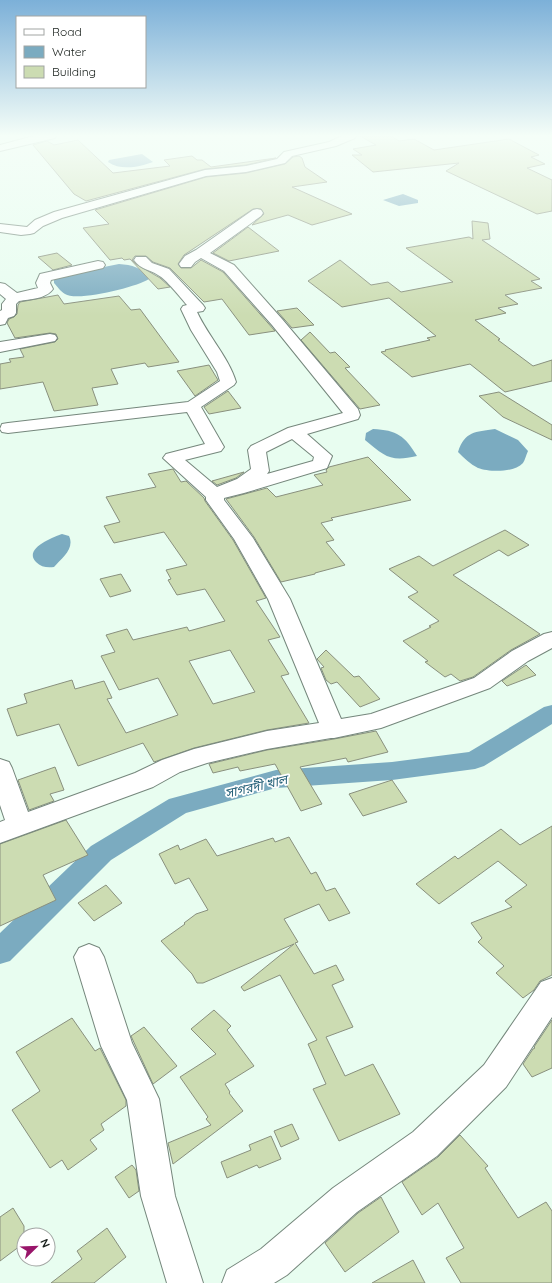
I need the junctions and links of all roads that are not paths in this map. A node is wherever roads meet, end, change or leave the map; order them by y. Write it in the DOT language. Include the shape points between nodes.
graph roads {
  1 [pos="125,196"];
  2 [pos="257,213"];
  3 [pos="0,228"];
  4 [pos="201,253"];
  5 [pos="141,260"];
  6 [pos="186,264"];
  7 [pos="98,265"];
  8 [pos="0,287"];
  9 [pos="8,303"];
  10 [pos="0,321"];
  11 [pos="50,338"];
  12 [pos="0,347"];
  13 [pos="192,406"];
  14 [pos="8,428"];
  15 [pos="294,432"];
  16 [pos="220,493"];
  17 [pos="552,639"];
  18 [pos="334,730"];
  19 [pos="0,768"];
  20 [pos="10,829"];
  21 [pos="89,957"];
  22 [pos="552,990"];
  23 [pos="185,1283"];
  24 [pos="240,1283"];
  1 -- 3 [label="street" via="58,215 30,230"];
  2 -- 4 [label="street"];
  4 -- 6 [label="street"];
  4 -- 15 [label="street" via="228,268 277,322 352,413"];
  5 -- 13 [label="street" via="147,266 164,272 198,308 188,309 198,330 225,372 228,382"];
  7 -- 9 [label="street" via="45,277 44,292"];
  8 -- 9 [label="street"];
  9 -- 10 [label="street" via="9,313 1,315"];
  11 -- 12 [label="street"];
  13 -- 14 [label="street"];
  13 -- 16 [label="street" via="214,447 172,458"];
  15 -- 16 [label="street" via="257,450 260,471 244,483"];
  15 -- 16 [label="street" via="323,456 321,464"];
  16 -- 18 [label="street" via="214,500 243,538 277,594"];
  17 -- 18 [label="street" via="520,656 482,683 373,722"];
  18 -- 20 [label="street" via="267,740 203,755 171,766 144,780"];
  19 -- 20 [label="street"];
  21 -- 23 [label="street" via="117,1046 143,1099 158,1196"];
  22 -- 24 [label="street" via="495,1076 425,1144 345,1200 274,1262"];
}
